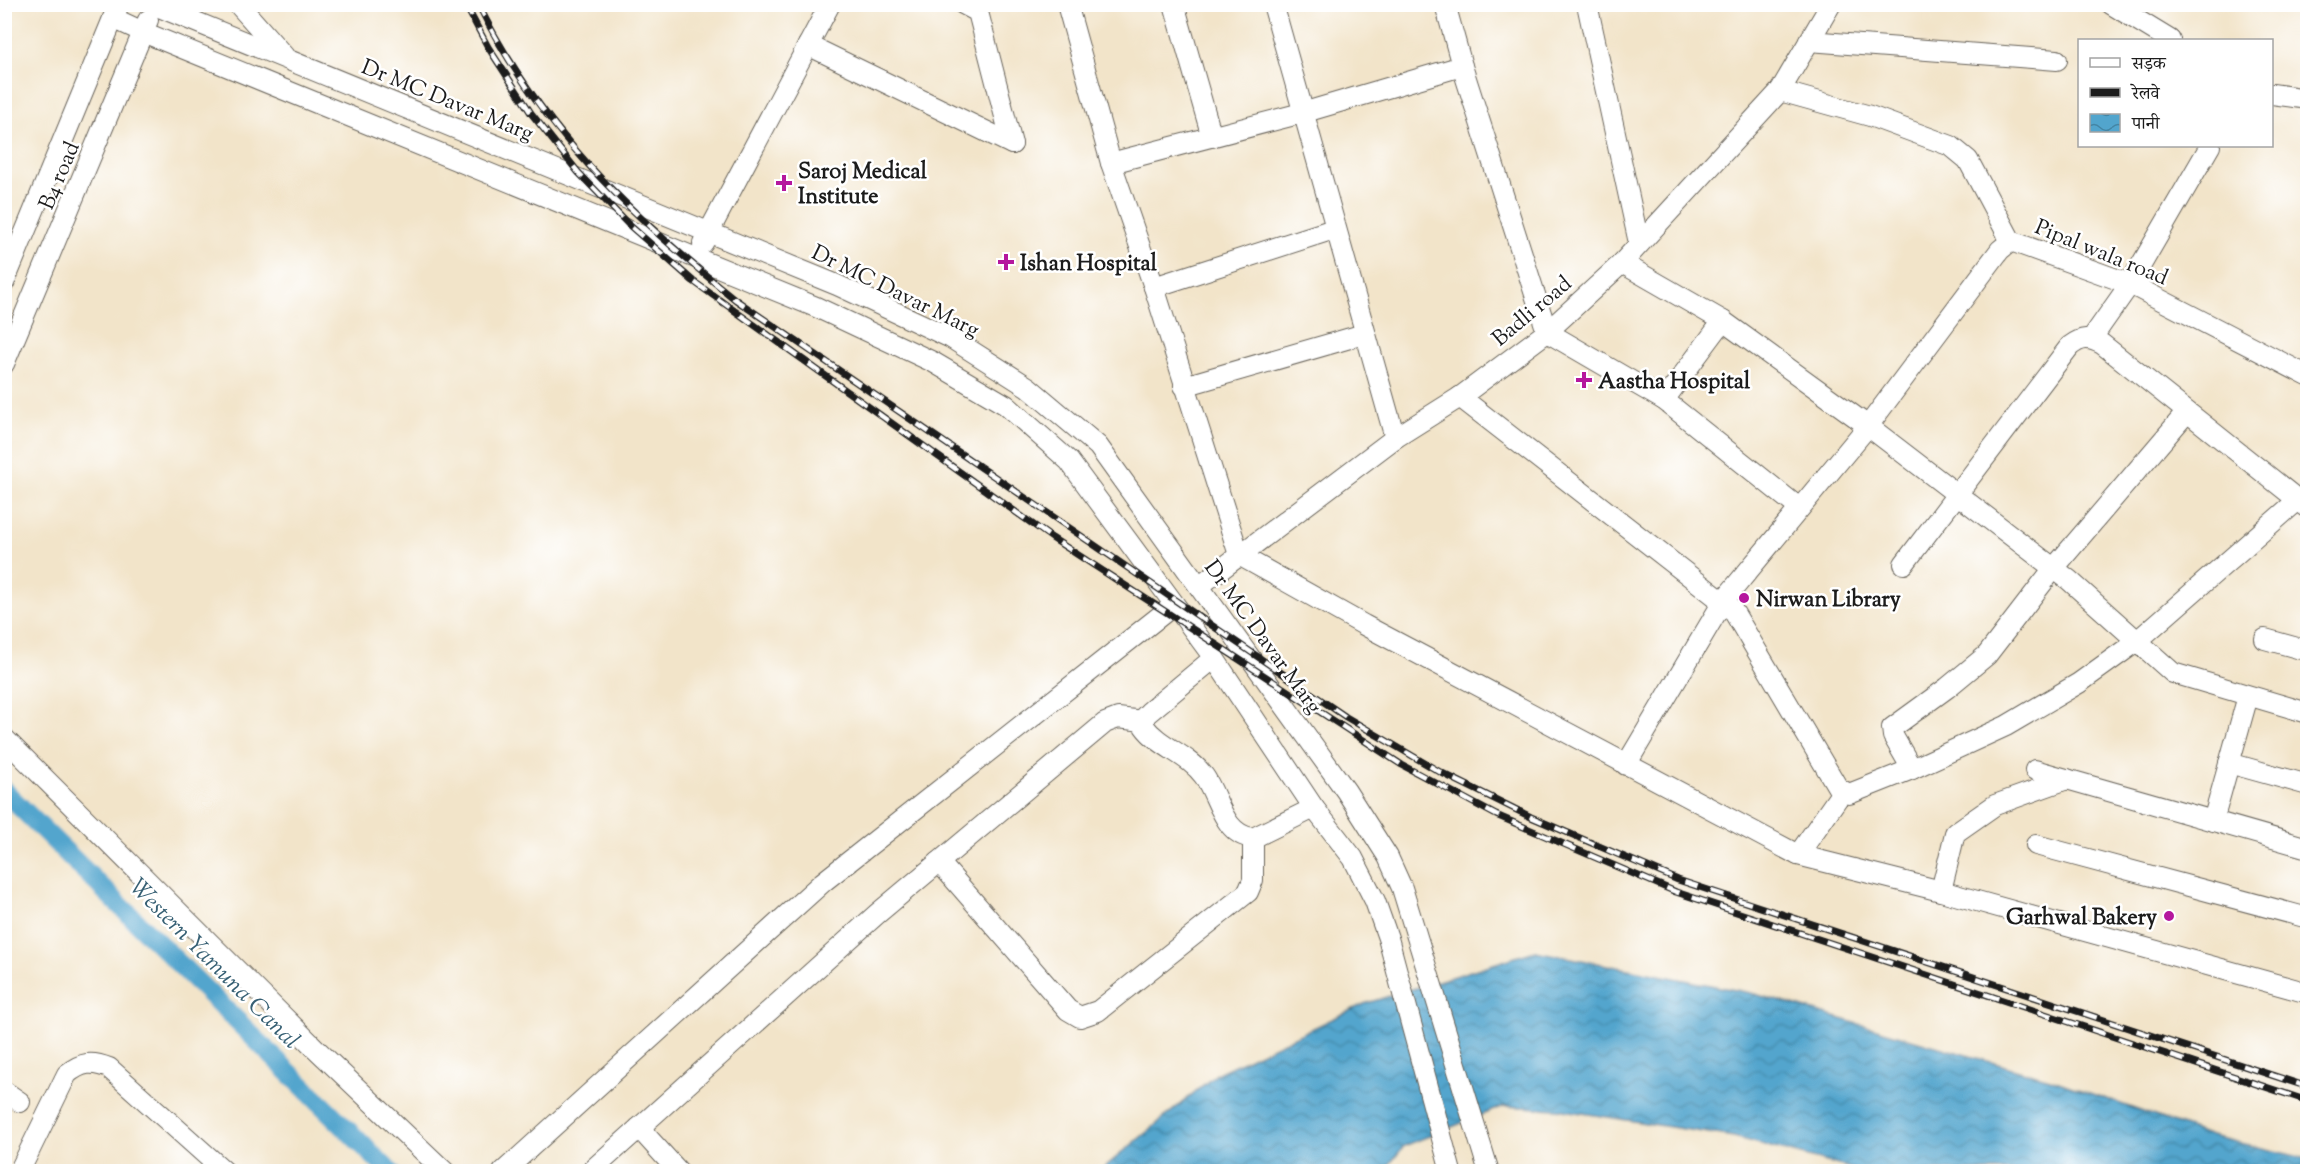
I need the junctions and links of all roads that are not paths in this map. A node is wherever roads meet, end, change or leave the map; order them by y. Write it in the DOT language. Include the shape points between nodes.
graph roads {
  1 [pos="238,4"];
  2 [pos="830,4"];
  3 [pos="963,4"];
  4 [pos="1067,4"];
  5 [pos="1174,4"];
  6 [pos="1273,4"];
  7 [pos="1445,4"];
  8 [pos="1587,4"];
  9 [pos="1831,4"];
  10 [pos="2111,4"];
  11 [pos="153,5"];
  12 [pos="116,11"];
  13 [pos="142,32"];
  14 [pos="2168,39"];
  15 [pos="1809,41"];
  16 [pos="808,45"];
  17 [pos="288,60"];
  18 [pos="2057,60"];
  19 [pos="1462,66"];
  20 [pos="1780,91"];
  21 [pos="2273,94"];
  22 [pos="2307,99"];
  23 [pos="1302,113"];
  24 [pos="1212,136"];
  25 [pos="2209,147"];
  26 [pos="1111,163"];
  27 [pos="1334,229"];
  28 [pos="710,232"];
  29 [pos="2011,241"];
  30 [pos="1639,243"];
  31 [pos="696,258"];
  32 [pos="1622,263"];
  33 [pos="4,282"];
  34 [pos="2130,284"];
  35 [pos="1154,287"];
  36 [pos="1723,321"];
  37 [pos="1547,332"];
  38 [pos="1364,334"];
  39 [pos="2092,338"];
  40 [pos="4,364"];
  41 [pos="2307,376"];
  42 [pos="1184,386"];
  43 [pos="1460,397"];
  44 [pos="1664,400"];
  45 [pos="2187,411"];
  46 [pos="1868,426"];
  47 [pos="1395,438"];
  48 [pos="1957,494"];
  49 [pos="2303,504"];
  50 [pos="1798,508"];
  51 [pos="1239,555"];
  52 [pos="1904,564"];
  53 [pos="2054,568"];
  54 [pos="1199,586"];
  55 [pos="1724,600"];
  56 [pos="1174,605"];
  57 [pos="2265,639"];
  58 [pos="2136,642"];
  59 [pos="2307,651"];
  60 [pos="1214,658"];
  61 [pos="2248,696"];
  62 [pos="2307,713"];
  63 [pos="1143,721"];
  64 [pos="4,738"];
  65 [pos="2229,763"];
  66 [pos="1626,765"];
  67 [pos="1912,769"];
  68 [pos="2036,770"];
  69 [pos="2067,779"];
  70 [pos="2307,785"];
  71 [pos="1842,792"];
  72 [pos="1354,805"];
  73 [pos="1319,815"];
  74 [pos="2213,821"];
  75 [pos="1253,838"];
  76 [pos="2036,845"];
  77 [pos="2307,848"];
  78 [pos="1798,855"];
  79 [pos="939,862"];
  80 [pos="1941,891"];
  81 [pos="2307,918"];
  82 [pos="2307,993"];
  83 [pos="639,1128"];
  84 [pos="506,1168"];
  85 [pos="19,1172"];
  86 [pos="225,1172"];
  87 [pos="445,1172"];
  88 [pos="590,1172"];
  89 [pos="679,1172"];
  90 [pos="1451,1172"];
  91 [pos="1489,1172"];
  1 -- 17 [label="street"];
  2 -- 16 [label="street"];
  3 -- 16 [label="street" via="978,12 1011,144"];
  4 -- 26 [label="street"];
  5 -- 24 [label="street"];
  6 -- 23 [label="street"];
  7 -- 19 [label="street"];
  8 -- 30 [label="street"];
  9 -- 15 [label="street, Badli road"];
  10 -- 14 [label="street"];
  11 -- 13 [label="street, B4 road"];
  11 -- 17 [label="street, Dr MC Davar Marg"];
  12 -- 13 [label="street"];
  12 -- 33 [label="street, B4 road"];
  13 -- 31 [label="street"];
  13 -- 40 [label="street, B4 road"];
  15 -- 18 [label="street"];
  15 -- 20 [label="street, Badli road"];
  16 -- 28 [label="street"];
  17 -- 28 [label="street, Dr MC Davar Marg"];
  19 -- 23 [label="street"];
  19 -- 37 [label="street"];
  20 -- 29 [label="street, Pipal wala road" via="1870,116 1951,146 1968,160"];
  20 -- 30 [label="street, Badli road"];
  21 -- 22 [label="street"];
  23 -- 24 [label="street"];
  23 -- 27 [label="street"];
  24 -- 26 [label="street"];
  25 -- 34 [label="street"];
  26 -- 35 [label="street"];
  27 -- 35 [label="street"];
  27 -- 38 [label="street"];
  28 -- 31 [label="street"];
  28 -- 54 [label="street, Dr MC Davar Marg" via="951,338 1028,387 1098,446"];
  29 -- 34 [label="street, Pipal wala road"];
  29 -- 46 [label="street" via="2000,250"];
  30 -- 32 [label="street, Badli road"];
  31 -- 56 [label="street" via="816,307 933,362 1006,405 1069,461"];
  32 -- 36 [label="street"];
  32 -- 37 [label="street, Badli road"];
  34 -- 39 [label="street"];
  34 -- 41 [label="street, Pipal wala road"];
  35 -- 42 [label="street"];
  36 -- 44 [label="street"];
  36 -- 46 [label="street"];
  37 -- 43 [label="street, Badli road"];
  37 -- 44 [label="street"];
  38 -- 42 [label="street"];
  38 -- 47 [label="street"];
  39 -- 45 [label="street"];
  39 -- 48 [label="street" via="2070,346"];
  42 -- 51 [label="street"];
  43 -- 47 [label="street, Badli road"];
  43 -- 55 [label="street"];
  44 -- 50 [label="street"];
  45 -- 49 [label="street"];
  45 -- 53 [label="street"];
  46 -- 48 [label="street"];
  46 -- 50 [label="street"];
  47 -- 51 [label="street, Badli road"];
  48 -- 52 [label="street"];
  48 -- 53 [label="street"];
  49 -- 58 [label="street"];
  50 -- 55 [label="street"];
  51 -- 54 [label="street, Badli road"];
  51 -- 66 [label="street"];
  53 -- 58 [label="street"];
  53 -- 67 [label="street" via="1987,655 1892,728"];
  54 -- 72 [label="street, Dr MC Davar Marg"];
  55 -- 66 [label="street"];
  55 -- 71 [label="street" via="1740,620"];
  56 -- 60 [label="street"];
  56 -- 84 [label="street" via="823,882"];
  57 -- 59 [label="street"];
  58 -- 61 [label="street" via="2180,676"];
  58 -- 67 [label="street" via="2079,683 2006,726"];
  60 -- 63 [label="street"];
  60 -- 73 [label="street"];
  61 -- 62 [label="street"];
  61 -- 65 [label="street"];
  63 -- 75 [label="street" via="1151,733 1198,767 1236,833"];
  63 -- 79 [label="street" via="1118,718 1105,723"];
  64 -- 87 [label="street"];
  65 -- 70 [label="street"];
  65 -- 74 [label="street"];
  66 -- 78 [label="street"];
  67 -- 71 [label="street" via="1855,794"];
  68 -- 69 [label="street"];
  69 -- 74 [label="street"];
  69 -- 80 [label="street" via="1995,805 1955,833"];
  71 -- 78 [label="street"];
  72 -- 73 [label="street"];
  72 -- 91 [label="street, Dr MC Davar Marg" via="1388,857 1402,888"];
  73 -- 75 [label="street"];
  73 -- 90 [label="street" via="1353,858 1375,901"];
  74 -- 77 [label="street"];
  75 -- 79 [label="street" via="1253,880 1248,892 1106,1005 1080,1017 1068,1010"];
  76 -- 81 [label="street"];
  78 -- 80 [label="street"];
  79 -- 83 [label="street"];
  80 -- 82 [label="street"];
  83 -- 88 [label="street"];
  83 -- 89 [label="street"];
  85 -- 86 [label="street" via="67,1074 78,1065 95,1062 109,1068"];
}
